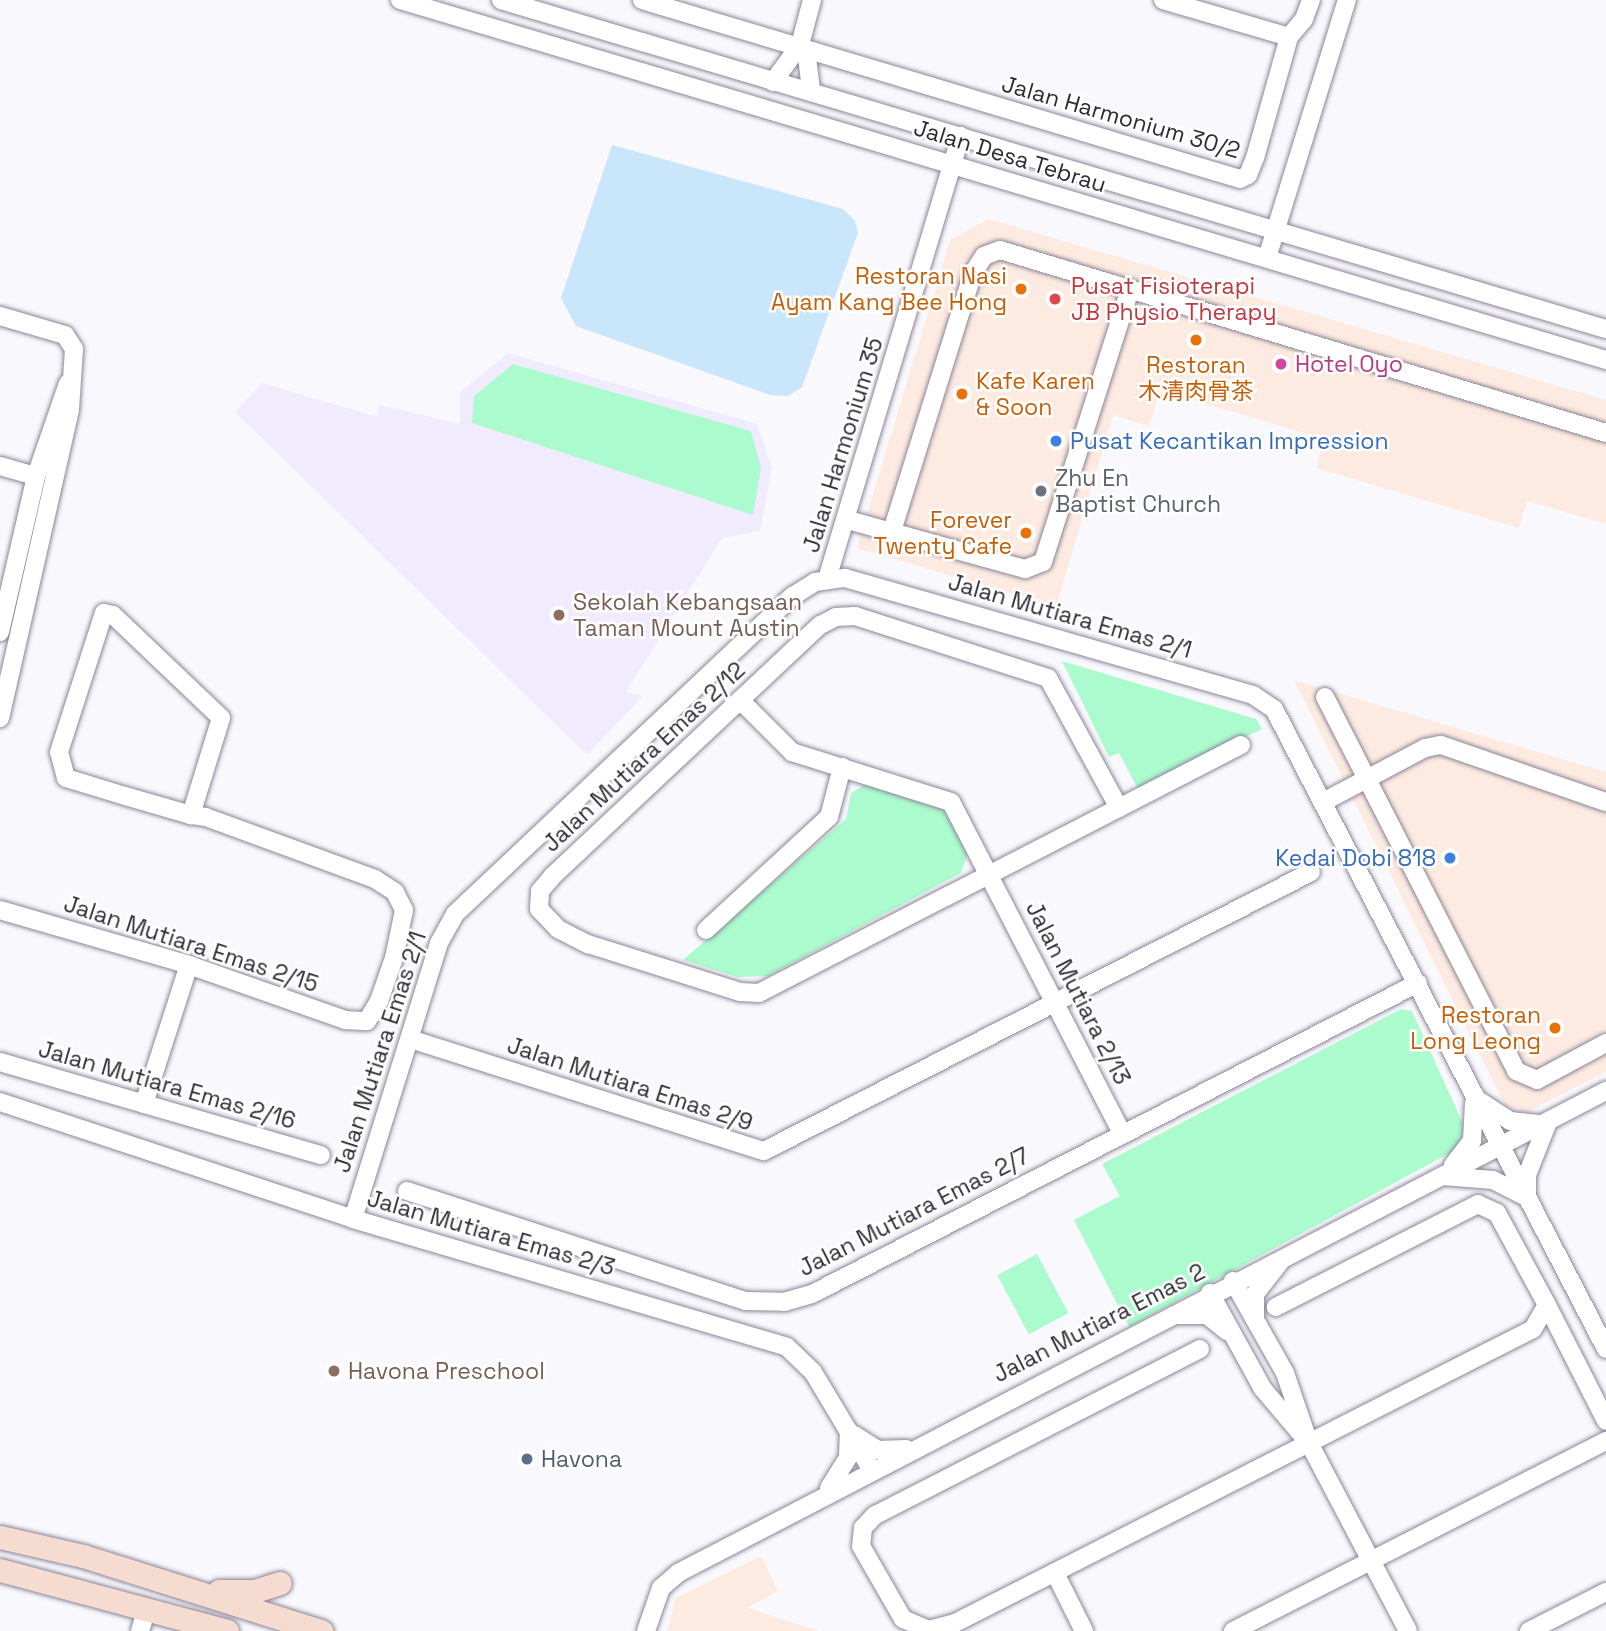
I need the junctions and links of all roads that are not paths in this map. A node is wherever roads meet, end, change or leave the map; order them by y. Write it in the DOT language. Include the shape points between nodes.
graph roads {
  1 [pos="400,0"];
  2 [pos="501,0"];
  3 [pos="642,0"];
  4 [pos="813,0"];
  5 [pos="1163,0"];
  6 [pos="1311,0"];
  7 [pos="1347,0"];
  8 [pos="1289,37"];
  9 [pos="800,45"];
  10 [pos="773,82"];
  11 [pos="811,92"];
  12 [pos="961,136"];
  13 [pos="953,164"];
  14 [pos="1276,230"];
  15 [pos="1268,258"];
  16 [pos="1130,289"];
  17 [pos="0,316"];
  18 [pos="1606,329"];
  19 [pos="1606,359"];
  20 [pos="72,371"];
  21 [pos="1606,433"];
  22 [pos="0,466"];
  23 [pos="36,476"];
  24 [pos="848,520"];
  25 [pos="892,531"];
  26 [pos="827,579"];
  27 [pos="1,622"];
  28 [pos="1325,697"];
  29 [pos="740,700"];
  30 [pos="0,718"];
  31 [pos="1241,745"];
  32 [pos="842,767"];
  33 [pos="1368,777"];
  34 [pos="1325,801"];
  35 [pos="1606,802"];
  36 [pos="1119,808"];
  37 [pos="191,815"];
  38 [pos="1311,872"];
  39 [pos="990,874"];
  40 [pos="0,911"];
  41 [pos="706,930"];
  42 [pos="189,965"];
  43 [pos="1418,983"];
  44 [pos="1056,1005"];
  45 [pos="410,1039"];
  46 [pos="1606,1043"];
  47 [pos="0,1062"];
  48 [pos="1606,1091"];
  49 [pos="1473,1096"];
  50 [pos="0,1102"];
  51 [pos="144,1104"];
  52 [pos="1548,1122"];
  53 [pos="1122,1133"];
  54 [pos="1499,1146"];
  55 [pos="321,1155"];
  56 [pos="1440,1176"];
  57 [pos="407,1191"];
  58 [pos="1527,1197"];
  59 [pos="353,1219"];
  60 [pos="1300,1248"];
  61 [pos="1233,1281"];
  62 [pos="1210,1293"];
  63 [pos="1546,1305"];
  64 [pos="1276,1307"];
  65 [pos="1152,1324"];
  66 [pos="1257,1324"];
  67 [pos="1235,1338"];
  68 [pos="1200,1349"];
  69 [pos="1606,1349"];
  70 [pos="1606,1421"];
  71 [pos="849,1431"];
  72 [pos="1606,1441"];
  73 [pos="1309,1443"];
  74 [pos="912,1448"];
  75 [pos="871,1469"];
  76 [pos="822,1496"];
  77 [pos="0,1537"];
  78 [pos="1371,1562"];
  79 [pos="0,1570"];
  80 [pos="1055,1573"];
  81 [pos="280,1583"];
  82 [pos="191,1590"];
  83 [pos="1606,1591"];
  84 [pos="147,1608"];
  85 [pos="272,1623"];
  86 [pos="140,1631"];
  87 [pos="227,1631"];
  88 [pos="321,1631"];
  89 [pos="646,1631"];
  90 [pos="1084,1631"];
  91 [pos="1233,1631"];
  92 [pos="1408,1631"];
  93 [pos="1529,1631"];
  1 -- 13 [label="street, Jalan Desa Tebrau"];
  2 -- 10 [label="street, Jalan Desa Tebrau"];
  3 -- 9 [label="street"];
  4 -- 9 [label="street"];
  5 -- 8 [label="street"];
  6 -- 8 [label="street, Jalan Harmonium 30/2" via="1304,19"];
  7 -- 14 [label="street"];
  8 -- 9 [label="street, Jalan Harmonium 30/2" via="1255,158 1248,176 1240,179"];
  9 -- 10 [label="street"];
  9 -- 11 [label="street" via="807,57"];
  10 -- 11 [label="street, Jalan Desa Tebrau"];
  11 -- 12 [label="street, Jalan Desa Tebrau"];
  12 -- 13 [label="street, Jalan Harmonium 35"];
  12 -- 14 [label="street, Jalan Desa Tebrau"];
  13 -- 15 [label="street, Jalan Desa Tebrau"];
  13 -- 24 [label="street, Jalan Harmonium 35"];
  14 -- 15 [label="street"];
  14 -- 18 [label="street, Jalan Desa Tebrau"];
  15 -- 19 [label="street, Jalan Desa Tebrau"];
  16 -- 21 [label="street"];
  16 -- 25 [label="street" via="1000,250 984,256 973,273"];
  16 -- 25 [label="street" via="1043,562 1025,569"];
  17 -- 20 [label="street" via="65,335 74,349"];
  20 -- 23 [label="street"];
  20 -- 30 [label="street" via="70,410"];
  22 -- 23 [label="street"];
  23 -- 27 [label="street"];
  24 -- 25 [label="street"];
  24 -- 26 [label="street, Jalan Harmonium 35"];
  26 -- 34 [label="street, Jalan Mutiara Emas 2/1" via="861,580 1253,695 1283,719"];
  26 -- 45 [label="street, Jalan Mutiara Emas 2/1" via="793,596 465,902 439,943"];
  28 -- 33 [label="street"];
  29 -- 32 [label="street, Jalan Mutiara 2/13" via="792,751"];
  29 -- 36 [label="street, Jalan Mutiara Emas 2/12" via="820,625 836,617 855,616 1048,678"];
  29 -- 39 [label="street, Jalan Mutiara Emas 2/12" via="545,883 539,909 558,929 588,944 753,994 771,989"];
  31 -- 36 [label="street"];
  32 -- 39 [label="street, Jalan Mutiara 2/13" via="948,800"];
  32 -- 41 [label="street" via="829,817"];
  33 -- 34 [label="street"];
  33 -- 35 [label="street" via="1425,748 1441,745"];
  33 -- 46 [label="street" via="1516,1070 1537,1080"];
  34 -- 43 [label="street, Jalan Mutiara Emas 2/1"];
  36 -- 39 [label="street"];
  37 -- 37 [label="street" via="221,725 215,710 113,615 104,613 59,752 60,766 66,778"];
  37 -- 42 [label="street, Jalan Mutiara Emas 2/15" via="375,879 395,892 404,910 394,958 379,1002 367,1021 345,1020"];
  38 -- 44 [label="street, Jalan Mutiara Emas 2/9"];
  39 -- 44 [label="street, Jalan Mutiara 2/13"];
  40 -- 42 [label="street, Jalan Mutiara Emas 2/15"];
  42 -- 51 [label="street"];
  43 -- 49 [label="street, Jalan Mutiara Emas 2/1"];
  43 -- 53 [label="street, Jalan Mutiara Emas 2/7"];
  44 -- 45 [label="street, Jalan Mutiara Emas 2/9" via="764,1151"];
  44 -- 53 [label="street, Jalan Mutiara 2/13"];
  45 -- 59 [label="street, Jalan Mutiara Emas 2/1"];
  47 -- 51 [label="street, Jalan Mutiara Emas 2/16"];
  48 -- 52 [label="street, Jalan Mutiara Emas 2"];
  49 -- 52 [label="street" via="1510,1121 1536,1126"];
  49 -- 54 [label="street, Jalan Mutiara Emas 2/1"];
  49 -- 56 [label="street" via="1472,1142 1465,1156"];
  50 -- 59 [label="street, Jalan Mutiara Emas 2/3"];
  51 -- 55 [label="street, Jalan Mutiara Emas 2/16"];
  52 -- 54 [label="street, Jalan Mutiara Emas 2"];
  52 -- 58 [label="street" via="1527,1175"];
  53 -- 57 [label="street, Jalan Mutiara Emas 2/7" via="812,1294 773,1304 745,1301"];
  54 -- 56 [label="street, Jalan Mutiara Emas 2"];
  54 -- 58 [label="street, Jalan Mutiara Emas 2/1"];
  56 -- 58 [label="street" via="1493,1180"];
  56 -- 60 [label="street, Jalan Mutiara Emas 2"];
  58 -- 69 [label="street, Jalan Mutiara Emas 2/1"];
  59 -- 71 [label="street, Jalan Mutiara Emas 2/3" via="787,1347 813,1372"];
  60 -- 61 [label="street, Jalan Mutiara Emas 2"];
  60 -- 66 [label="street" via="1278,1263 1255,1294"];
  61 -- 62 [label="street, Jalan Mutiara Emas 2"];
  61 -- 66 [label="street"];
  62 -- 65 [label="street, Jalan Mutiara Emas 2"];
  62 -- 67 [label="street"];
  63 -- 64 [label="street" via="1497,1213 1478,1204"];
  63 -- 70 [label="street"];
  63 -- 73 [label="street" via="1533,1329"];
  65 -- 67 [label="street" via="1180,1313 1206,1315"];
  65 -- 74 [label="street, Jalan Mutiara Emas 2"];
  66 -- 73 [label="street" via="1285,1373"];
  67 -- 73 [label="street" via="1263,1389"];
  68 -- 80 [label="street" via="875,1515 863,1528 862,1545 903,1619 914,1627 929,1630 955,1623"];
  71 -- 74 [label="street" via="878,1450"];
  71 -- 75 [label="street, Jalan Mutiara Emas 2/3"];
  71 -- 76 [label="street" via="848,1457"];
  72 -- 78 [label="street"];
  73 -- 78 [label="street"];
  73 -- 80 [label="street"];
  74 -- 75 [label="street, Jalan Mutiara Emas 2"];
  75 -- 76 [label="street, Jalan Mutiara Emas 2"];
  76 -- 89 [label="street, Jalan Mutiara Emas 2" via="668,1580"];
  77 -- 82 [label="main road" via="83,1556"];
  78 -- 91 [label="street"];
  78 -- 92 [label="street"];
  79 -- 84 [label="main road"];
  80 -- 90 [label="street"];
  81 -- 82 [label="main road" via="242,1592"];
  82 -- 85 [label="main road"];
  83 -- 93 [label="street"];
  84 -- 86 [label="street"];
  84 -- 87 [label="main road"];
  85 -- 88 [label="main road"];
}
